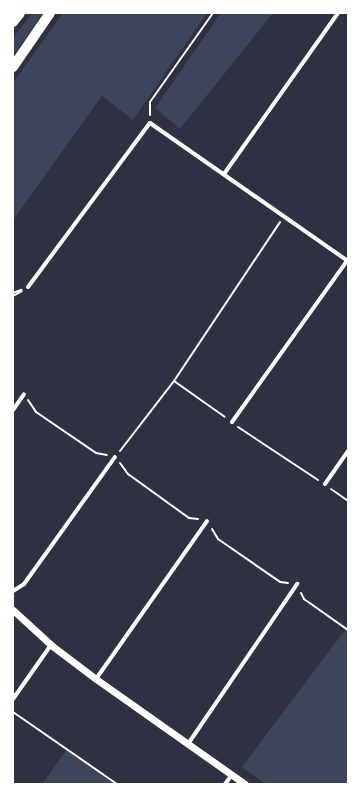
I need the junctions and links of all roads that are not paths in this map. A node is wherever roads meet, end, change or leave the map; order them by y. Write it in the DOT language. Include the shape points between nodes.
graph roads {
  1 [pos="20,13"];
  2 [pos="50,13"];
  3 [pos="338,13"];
  4 [pos="13,22"];
  5 [pos="13,68"];
  6 [pos="224,174"];
  7 [pos="348,261"];
  8 [pos="28,287"];
  9 [pos="24,394"];
  10 [pos="13,410"];
  11 [pos="232,422"];
  12 [pos="348,451"];
  13 [pos="116,457"];
  14 [pos="325,484"];
  15 [pos="207,521"];
  16 [pos="297,584"];
  17 [pos="13,591"];
  18 [pos="13,610"];
  19 [pos="51,645"];
  20 [pos="96,680"];
  21 [pos="13,699"];
  22 [pos="188,744"];
  23 [pos="232,775"];
  24 [pos="225,784"];
  25 [pos="245,784"];
  1 -- 4 [label="highway"];
  2 -- 5 [label="highway"];
  3 -- 6 [label="street"];
  6 -- 7 [label="street"];
  6 -- 8 [label="street" via="150,123"];
  7 -- 11 [label="street"];
  9 -- 10 [label="street"];
  12 -- 14 [label="street"];
  13 -- 17 [label="street" via="24,584"];
  15 -- 20 [label="street"];
  16 -- 22 [label="street"];
  18 -- 19 [label="street"];
  19 -- 20 [label="street"];
  19 -- 21 [label="street"];
  20 -- 22 [label="street"];
  22 -- 23 [label="street"];
  23 -- 24 [label="street"];
  23 -- 25 [label="street"];
}
